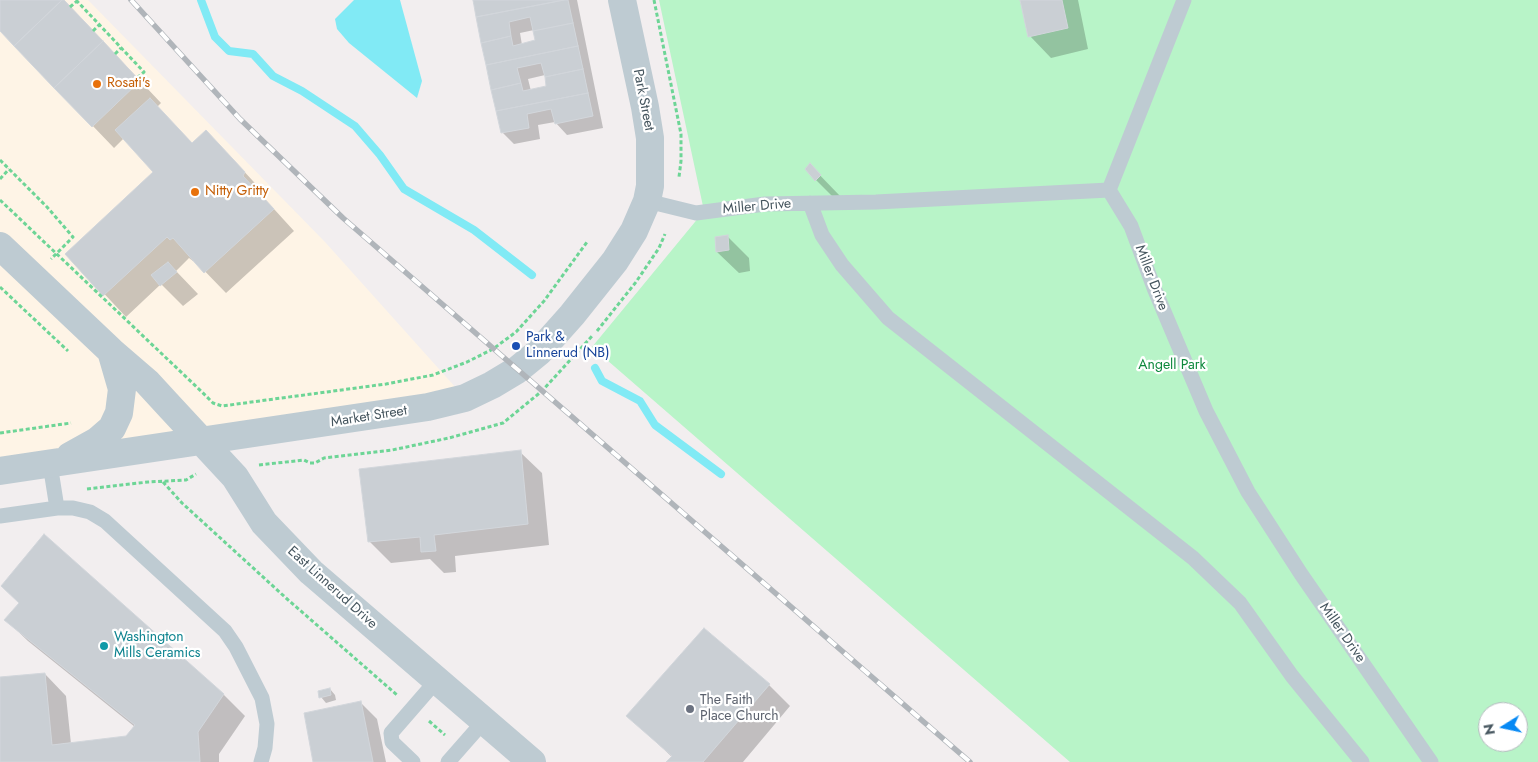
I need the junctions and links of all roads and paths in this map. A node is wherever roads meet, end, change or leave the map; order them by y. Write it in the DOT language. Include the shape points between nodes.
graph roads {
  1 [pos="76,0"];
  2 [pos="622,0"];
  3 [pos="654,0"];
  4 [pos="1184,0"];
  5 [pos="70,7"];
  6 [pos="99,25"];
  7 [pos="93,31"];
  8 [pos="120,48"];
  9 [pos="115,54"];
  10 [pos="137,78"];
  11 [pos="0,160"];
  12 [pos="9,169"];
  13 [pos="0,179"];
  14 [pos="679,179"];
  15 [pos="1109,190"];
  16 [pos="0,200"];
  17 [pos="647,201"];
  18 [pos="810,203"];
  19 [pos="587,242"];
  20 [pos="0,246"];
  21 [pos="56,253"];
  22 [pos="33,277"];
  23 [pos="0,287"];
  24 [pos="111,351"];
  25 [pos="71,353"];
  26 [pos="79,422"];
  27 [pos="0,433"];
  28 [pos="203,442"];
  29 [pos="340,456"];
  30 [pos="304,460"];
  31 [pos="53,463"];
  32 [pos="0,471"];
  33 [pos="194,474"];
  34 [pos="57,508"];
  35 [pos="0,516"];
  36 [pos="437,680"];
  37 [pos="414,709"];
  38 [pos="484,721"];
  39 [pos="460,748"];
  40 [pos="261,762"];
  41 [pos="413,762"];
  42 [pos="448,762"];
  43 [pos="532,762"];
  44 [pos="1362,762"];
  45 [pos="1431,762"];
  1 -- 5 [label="path"];
  1 -- 6 [label="path"];
  2 -- 17 [label="street, Park Street" via="650,138"];
  3 -- 14 [label="path" via="681,134"];
  4 -- 15 [label="lane"];
  6 -- 7 [label="path"];
  6 -- 8 [label="path"];
  8 -- 9 [label="path"];
  8 -- 10 [label="path" via="144,72"];
  11 -- 12 [label="path"];
  12 -- 13 [label="path"];
  12 -- 21 [label="path" via="73,237"];
  15 -- 18 [label="lane, Miller Drive"];
  15 -- 45 [label="lane, Miller Drive" via="1131,226 1206,411 1248,492"];
  16 -- 21 [label="path"];
  17 -- 18 [label="lane, Miller Drive" via="696,213 765,204"];
  17 -- 28 [label="street, Market Street" via="616,261 572,315 539,352 492,385 465,398 428,407"];
  18 -- 44 [label="lane" via="822,235 842,265 888,318 1193,558 1240,603 1292,676"];
  19 -- 21 [label="path" via="544,301 516,332 467,362 433,375 386,384 222,406 213,403"];
  20 -- 22 [label="street, East Linnerud Drive"];
  21 -- 22 [label="path"];
  22 -- 24 [label="street, East Linnerud Drive"];
  23 -- 25 [label="path"];
  24 -- 28 [label="street, East Linnerud Drive" via="147,382"];
  24 -- 31 [label="street" via="122,389 119,413 112,428 96,441"];
  26 -- 27 [label="path"];
  28 -- 31 [label="street, Market Street"];
  28 -- 36 [label="street, East Linnerud Drive" via="235,477 264,522 311,572"];
  29 -- 30 [label="path" via="315,463"];
  31 -- 32 [label="street, Market Street"];
  31 -- 34 [label="lane"];
  33 -- 37 [label="path" via="186,480 162,482 286,598"];
  34 -- 35 [label="lane"];
  34 -- 40 [label="lane" via="90,512 104,521 225,630 262,698 267,724"];
  36 -- 37 [label="lane"];
  36 -- 38 [label="street, East Linnerud Drive"];
  37 -- 39 [label="path"];
  37 -- 41 [label="lane" via="391,733 392,742"];
  38 -- 39 [label="lane"];
  38 -- 43 [label="street, East Linnerud Drive"];
  39 -- 42 [label="lane"];
}
